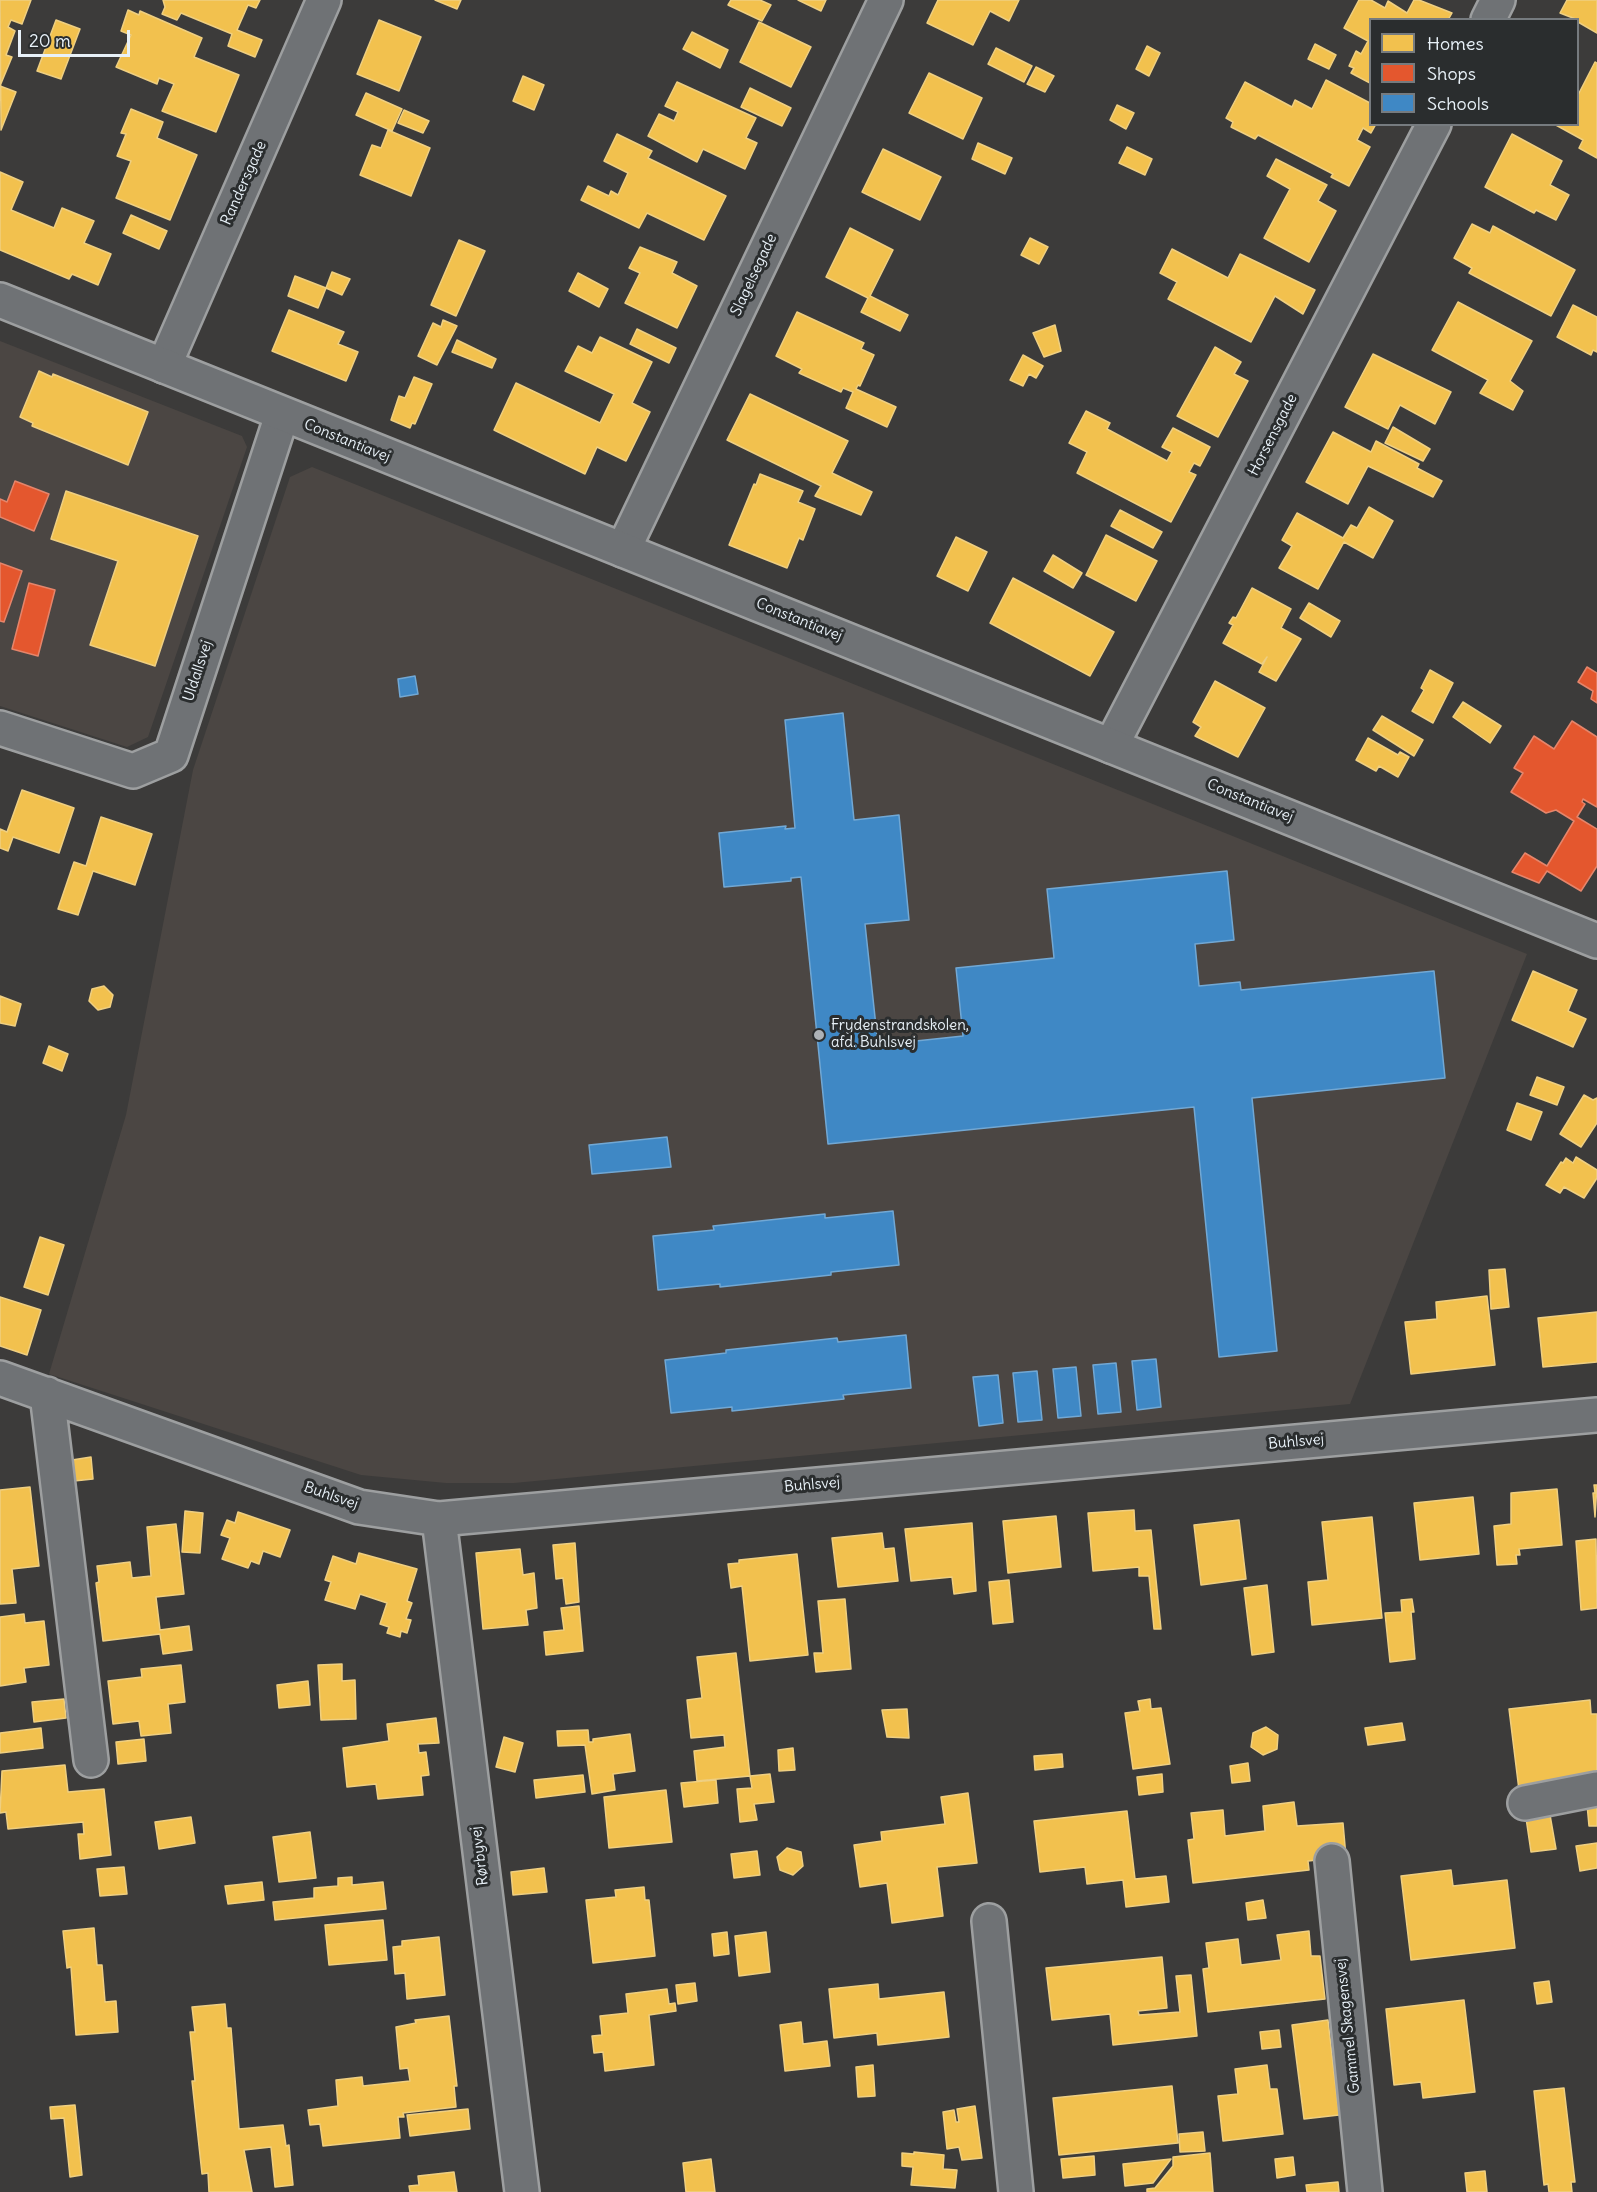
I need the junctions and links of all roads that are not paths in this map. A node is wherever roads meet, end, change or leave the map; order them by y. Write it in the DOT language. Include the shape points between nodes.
graph roads {
  1 [pos="324,0"];
  2 [pos="886,0"];
  3 [pos="1498,0"];
  4 [pos="1489,18"];
  5 [pos="1433,126"];
  6 [pos="0,300"];
  7 [pos="164,366"];
  8 [pos="282,415"];
  9 [pos="623,550"];
  10 [pos="0,728"];
  11 [pos="1111,746"];
  12 [pos="1597,941"];
  13 [pos="0,1378"];
  14 [pos="46,1394"];
  15 [pos="1597,1415"];
  16 [pos="439,1519"];
  17 [pos="91,1760"];
  18 [pos="1597,1789"];
  19 [pos="1525,1803"];
  20 [pos="1332,1861"];
  21 [pos="989,1922"];
  22 [pos="522,2192"];
  23 [pos="1016,2192"];
  24 [pos="1365,2192"];
  1 -- 7 [label="street, Randersgade"];
  2 -- 9 [label="street, Slagelsegade"];
  3 -- 4 [label="street"];
  5 -- 11 [label="street, Horsensgade"];
  6 -- 7 [label="street, Constantiavej"];
  7 -- 8 [label="street, Constantiavej"];
  8 -- 9 [label="street, Constantiavej"];
  8 -- 10 [label="street, Uldallsvej" via="171,755 133,771"];
  9 -- 11 [label="street, Constantiavej"];
  11 -- 12 [label="street, Constantiavej"];
  13 -- 14 [label="street, Buhlsvej"];
  14 -- 16 [label="street, Buhlsvej" via="359,1507"];
  14 -- 17 [label="street"];
  15 -- 16 [label="street, Buhlsvej"];
  16 -- 22 [label="street, Rørbyvej"];
  18 -- 19 [label="street"];
  20 -- 24 [label="street, Gammel Skagensvej"];
  21 -- 23 [label="street"];
}
